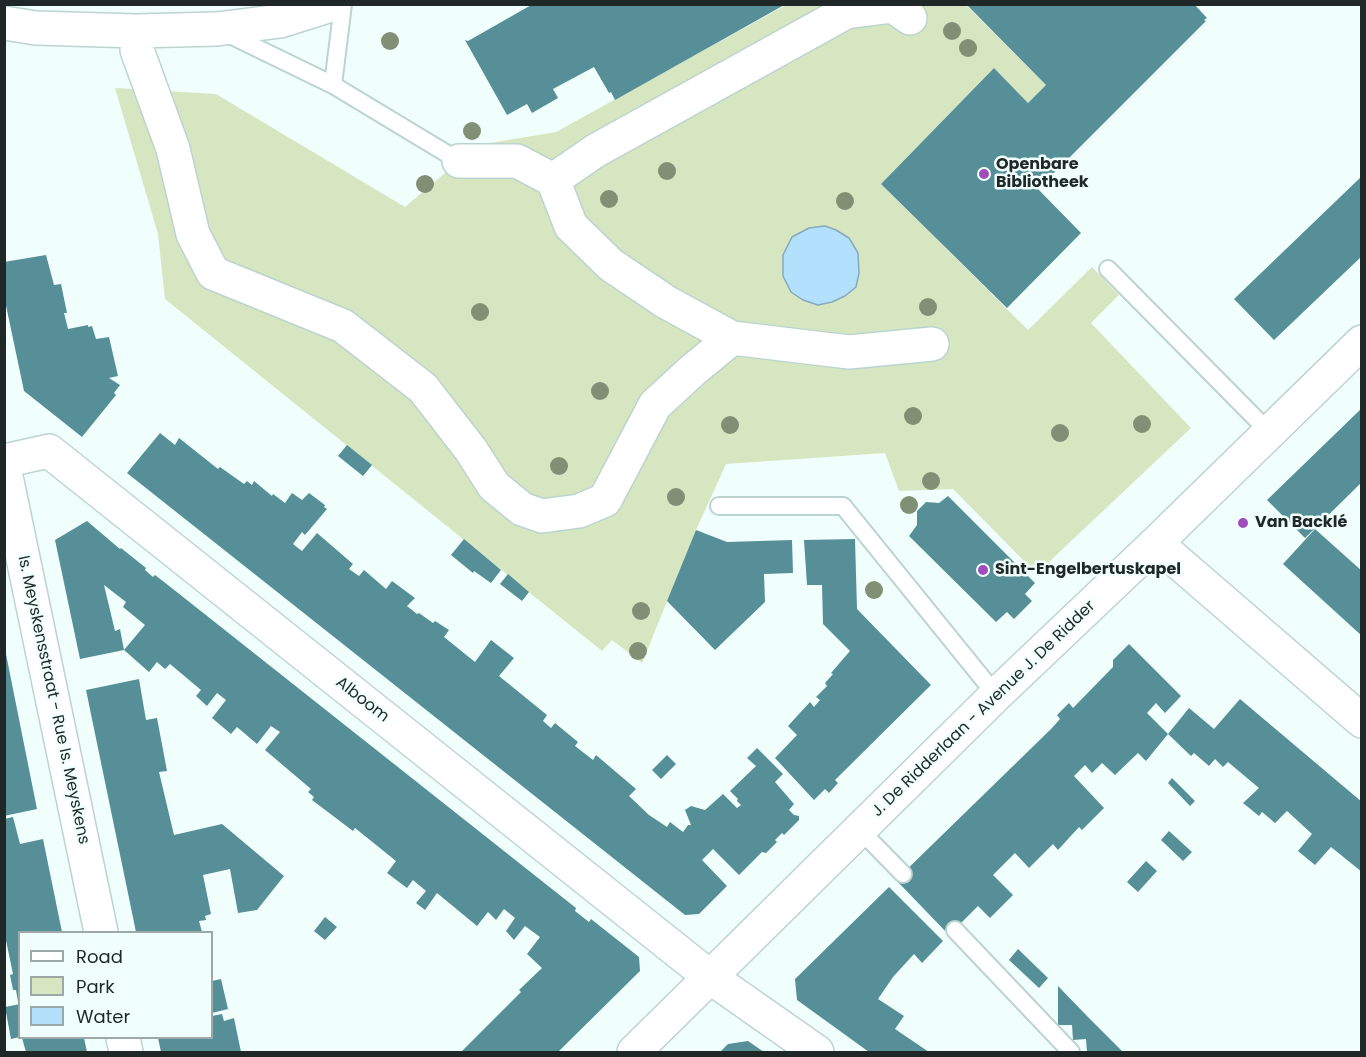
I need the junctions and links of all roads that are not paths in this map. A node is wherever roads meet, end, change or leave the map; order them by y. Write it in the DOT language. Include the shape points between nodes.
graph roads {
  1 [pos="334,4"];
  2 [pos="343,4"];
  3 [pos="910,18"];
  4 [pos="4,23"];
  5 [pos="217,29"];
  6 [pos="137,50"];
  7 [pos="333,85"];
  8 [pos="459,161"];
  9 [pos="553,180"];
  10 [pos="1108,269"];
  11 [pos="732,338"];
  12 [pos="1362,342"];
  13 [pos="932,344"];
  14 [pos="1270,433"];
  15 [pos="4,461"];
  16 [pos="4,467"];
  17 [pos="719,506"];
  18 [pos="1156,543"];
  19 [pos="14,559"];
  20 [pos="996,695"];
  21 [pos="1362,721"];
  22 [pos="860,830"];
  23 [pos="903,874"];
  24 [pos="955,930"];
  25 [pos="101,931"];
  26 [pos="710,977"];
  27 [pos="634,1053"];
  28 [pos="817,1053"];
  29 [pos="1071,1053"];
  1 -- 5 [label="street" via="280,21"];
  2 -- 7 [label="lane"];
  3 -- 9 [label="street" via="893,6 846,12 595,151"];
  4 -- 5 [label="street" via="136,32"];
  5 -- 7 [label="lane"];
  6 -- 11 [label="street" via="173,149 193,234 213,273 343,326 423,388 494,486 522,509 542,516 579,511 605,500 655,405"];
  7 -- 8 [label="lane"];
  8 -- 9 [label="street" via="517,161"];
  9 -- 11 [label="street" via="571,226 611,265 666,302"];
  10 -- 14 [label="lane"];
  11 -- 13 [label="street" via="849,352"];
  12 -- 14 [label="street, J. De Ridderlaan - Avenue J. De Ridder"];
  14 -- 18 [label="street, J. De Ridderlaan - Avenue J. De Ridder"];
  15 -- 26 [label="street, Alboom" via="49,452"];
  16 -- 19 [label="street, Is. Meyskensstraat - Rue Is. Meyskens"];
  17 -- 20 [label="lane" via="843,506"];
  18 -- 20 [label="street, J. De Ridderlaan - Avenue J. De Ridder"];
  18 -- 21 [label="street"];
  19 -- 25 [label="street, Is. Meyskensstraat - Rue Is. Meyskens"];
  20 -- 22 [label="street, J. De Ridderlaan - Avenue J. De Ridder"];
  22 -- 23 [label="lane"];
  22 -- 26 [label="street, J. De Ridderlaan - Avenue J. De Ridder"];
  24 -- 29 [label="lane"];
  26 -- 27 [label="street, J. De Ridderlaan - Avenue J. De Ridder"];
  26 -- 28 [label="street, Alboom"];
}
